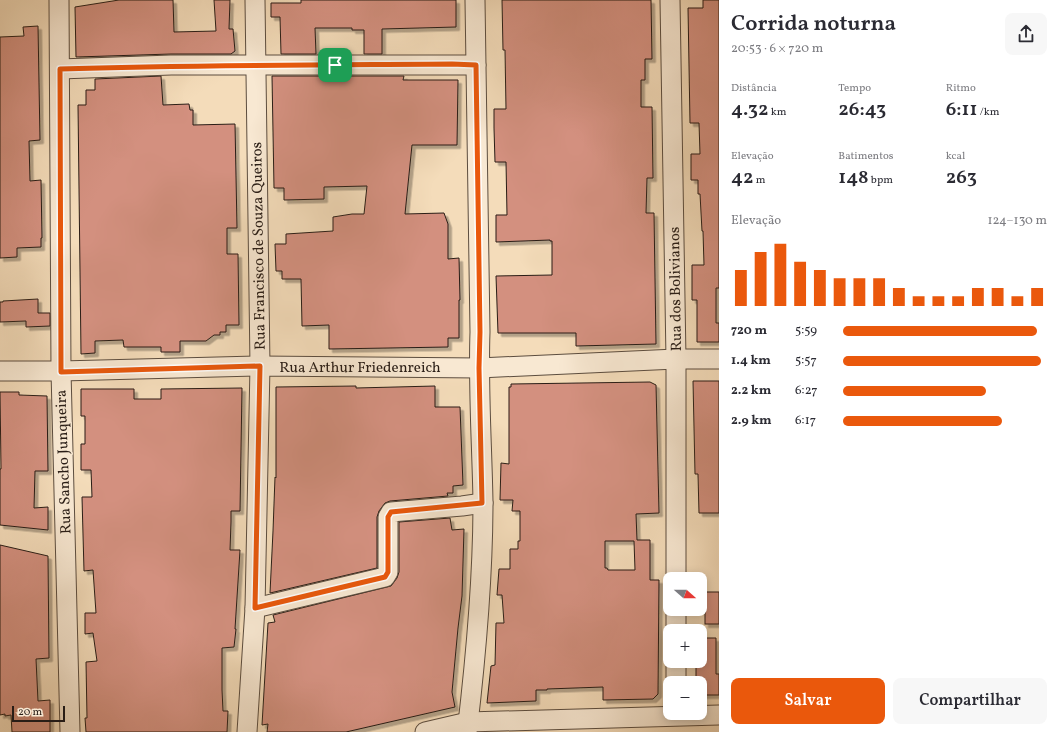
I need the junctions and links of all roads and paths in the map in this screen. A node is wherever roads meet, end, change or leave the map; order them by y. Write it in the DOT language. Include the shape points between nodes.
graph roads {
  1 [pos="59,0"];
  2 [pos="255,0"];
  3 [pos="475,0"];
  4 [pos="670,0"];
  5 [pos="476,65"];
  6 [pos="256,66"];
  7 [pos="60,69"];
  8 [pos="676,359"];
  9 [pos="719,359"];
  10 [pos="260,366"];
  11 [pos="479,368"];
  12 [pos="0,371"];
  13 [pos="61,372"];
  14 [pos="482,503"];
  15 [pos="676,572"];
  16 [pos="255,608"];
  17 [pos="719,715"];
  18 [pos="676,721"];
  19 [pos="468,727"];
  20 [pos="70,732"];
  21 [pos="247,732"];
  22 [pos="424,732"];
  1 -- 7 [label="street, Rua Sancho Junqueira"];
  2 -- 6 [label="street, Rua Francisco de Souza Queiros"];
  3 -- 5 [label="street"];
  4 -- 8 [label="street, Rua dos Bolivianos"];
  5 -- 6 [label="street"];
  5 -- 11 [label="street"];
  6 -- 7 [label="street" via="171,65"];
  6 -- 10 [label="street, Rua Francisco de Souza Queiros"];
  7 -- 13 [label="street, Rua Sancho Junqueira"];
  8 -- 9 [label="street, Rua Arthur Friedenreich"];
  8 -- 11 [label="street, Rua Arthur Friedenreich"];
  8 -- 15 [label="street, Rua dos Bolivianos"];
  10 -- 11 [label="street, Rua Arthur Friedenreich"];
  10 -- 13 [label="street, Rua Arthur Friedenreich"];
  10 -- 16 [label="street, Rua Francisco de Souza Queiros"];
  11 -- 14 [label="street"];
  12 -- 13 [label="street, Rua Arthur Friedenreich"];
  13 -- 20 [label="street, Rua Sancho Junqueira"];
  14 -- 16 [label="street" via="391,512 388,517 388,572 385,577"];
  14 -- 19 [label="street" via="480,580"];
  16 -- 21 [label="street, Rua Francisco de Souza Queiros"];
  17 -- 18 [label="street"];
  18 -- 19 [label="street"];
  19 -- 22 [label="street"];
}
